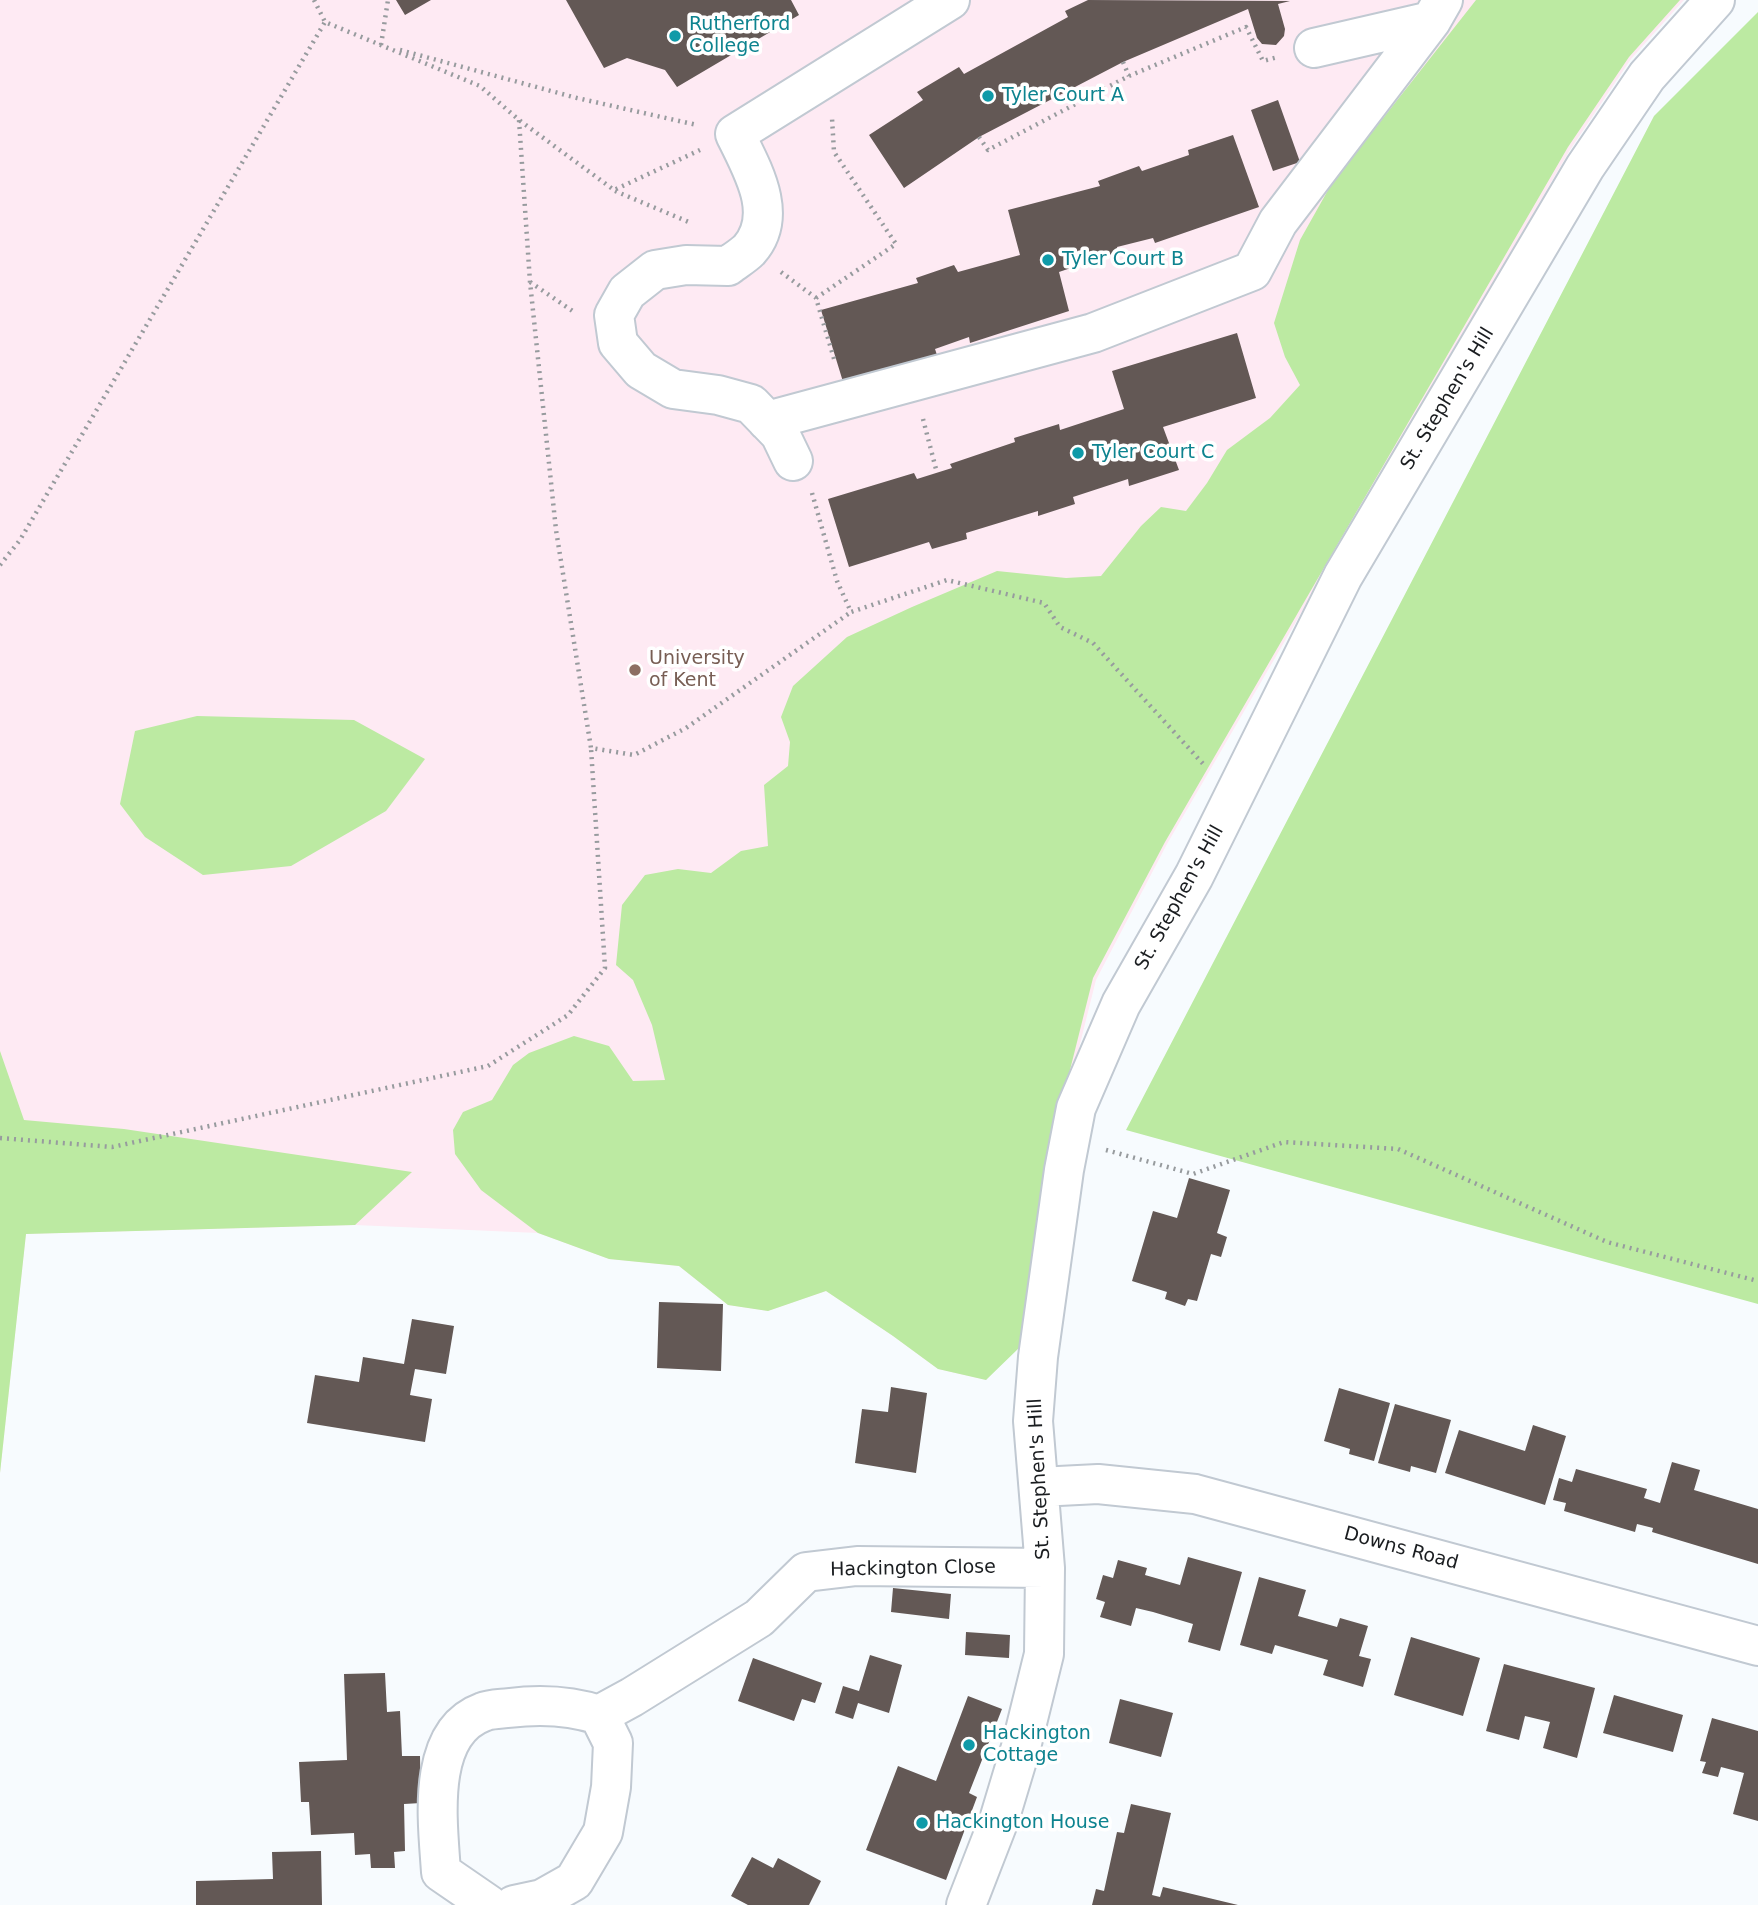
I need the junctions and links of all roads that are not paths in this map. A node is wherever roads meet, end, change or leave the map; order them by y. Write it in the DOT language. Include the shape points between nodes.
graph roads {
  1 [pos="950,0"];
  2 [pos="1715,0"];
  3 [pos="1437,10"];
  4 [pos="1314,48"];
  5 [pos="767,421"];
  6 [pos="803,477"];
  7 [pos="1039,1487"];
  8 [pos="1045,1568"];
  9 [pos="1758,1646"];
  10 [pos="599,1715"];
  11 [pos="489,1905"];
  12 [pos="514,1905"];
  13 [pos="966,1905"];
  1 -- 5 [label="street" via="735,134 756,178 765,219 750,249 728,267 686,265 655,270 627,292 614,316 618,342 641,370 673,389 751,404"];
  2 -- 7 [label="street, St. Stephen's Hill" via="1647,76 1585,167 1343,576 1194,876 1121,1004 1076,1108 1070,1140 1038,1357 1033,1421"];
  3 -- 4 [label="street"];
  3 -- 5 [label="street" via="1278,222 1252,271 1093,333"];
  5 -- 6 [label="street" via="780,434"];
  7 -- 8 [label="street, St. Stephen's Hill"];
  7 -- 9 [label="street, Downs Road" via="1098,1484 1195,1494"];
  8 -- 10 [label="street, Hackington Close" via="857,1566 806,1572 759,1618"];
  8 -- 13 [label="street, St. Stephen's Hill" via="1044,1654 999,1821"];
  10 -- 11 [label="street" via="574,1707 533,1705 482,1712 459,1727 448,1741 439,1786 441,1872"];
  10 -- 12 [label="street" via="613,1743 603,1832 574,1881 542,1899"];
}
